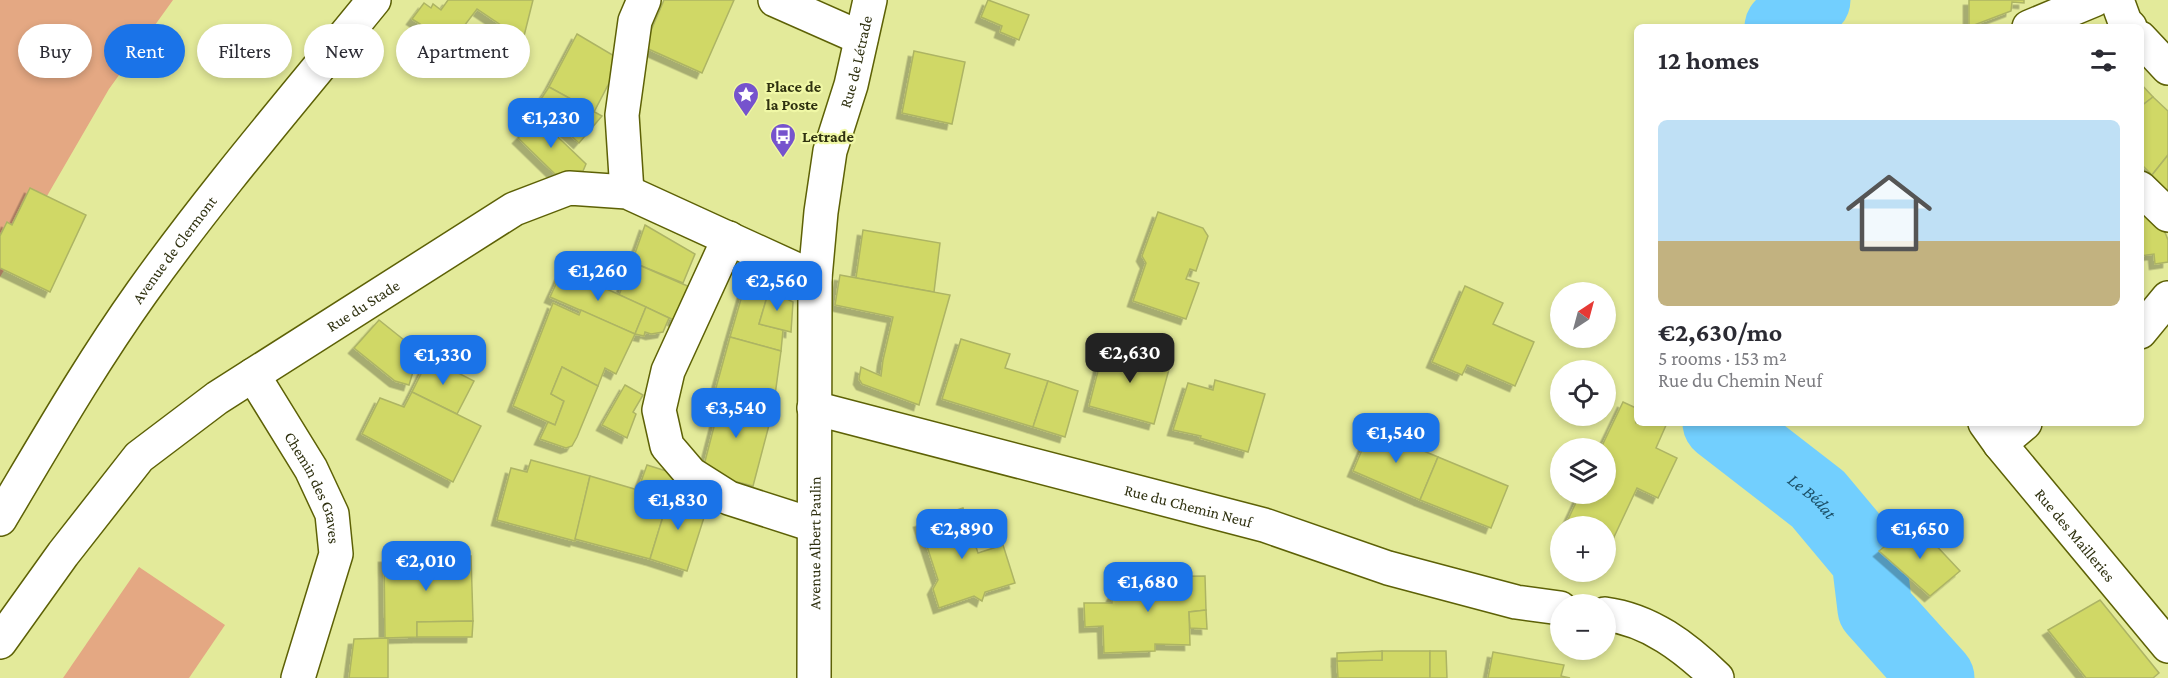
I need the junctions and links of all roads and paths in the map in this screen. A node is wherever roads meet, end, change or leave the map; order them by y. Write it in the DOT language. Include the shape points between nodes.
graph roads {
  1 [pos="374,0"];
  2 [pos="644,0"];
  3 [pos="775,0"];
  4 [pos="870,0"];
  5 [pos="2094,0"];
  6 [pos="2117,0"];
  7 [pos="2036,24"];
  8 [pos="2127,24"];
  9 [pos="861,38"];
  10 [pos="2144,42"];
  11 [pos="2168,68"];
  12 [pos="627,192"];
  13 [pos="2144,192"];
  14 [pos="2168,215"];
  15 [pos="729,238"];
  16 [pos="815,278"];
  17 [pos="2168,298"];
  18 [pos="2144,327"];
  19 [pos="253,375"];
  20 [pos="814,408"];
  21 [pos="2015,426"];
  22 [pos="1992,433"];
  23 [pos="0,519"];
  24 [pos="813,525"];
  25 [pos="1550,607"];
  26 [pos="1616,617"];
  27 [pos="0,642"];
  28 [pos="2168,646"];
  29 [pos="298,678"];
  30 [pos="814,678"];
  31 [pos="1718,678"];
  1 -- 23 [label="street, Avenue de Clermont" via="142,292 79,386"];
  2 -- 12 [label="street" via="635,21 622,115"];
  3 -- 9 [label="street"];
  4 -- 9 [label="street, Rue de Létrade"];
  5 -- 7 [label="street"];
  6 -- 8 [label="street"];
  9 -- 16 [label="street, Rue de Létrade" via="830,152"];
  10 -- 11 [label="street"];
  12 -- 15 [label="street, Rue du Stade"];
  12 -- 19 [label="street, Rue du Stade" via="570,188 514,209"];
  13 -- 14 [label="street"];
  15 -- 16 [label="street, Rue du Stade"];
  15 -- 24 [label="street" via="668,371 659,410 667,446 691,474 729,498"];
  16 -- 20 [label="street, Rue de Létrade"];
  17 -- 18 [label="street"];
  19 -- 27 [label="street, Rue du Stade" via="139,457"];
  19 -- 29 [label="street, Chemin des Graves" via="311,469 332,514 336,554"];
  20 -- 24 [label="street, Avenue Albert Paulin"];
  20 -- 25 [label="street, Rue du Chemin Neuf" via="1264,525 1388,568 1516,602"];
  21 -- 22 [label="street"];
  22 -- 28 [label="street, Rue des Mailleries"];
  24 -- 30 [label="street, Avenue Albert Paulin"];
  26 -- 31 [label="street" via="1647,625 1693,654"];
}
